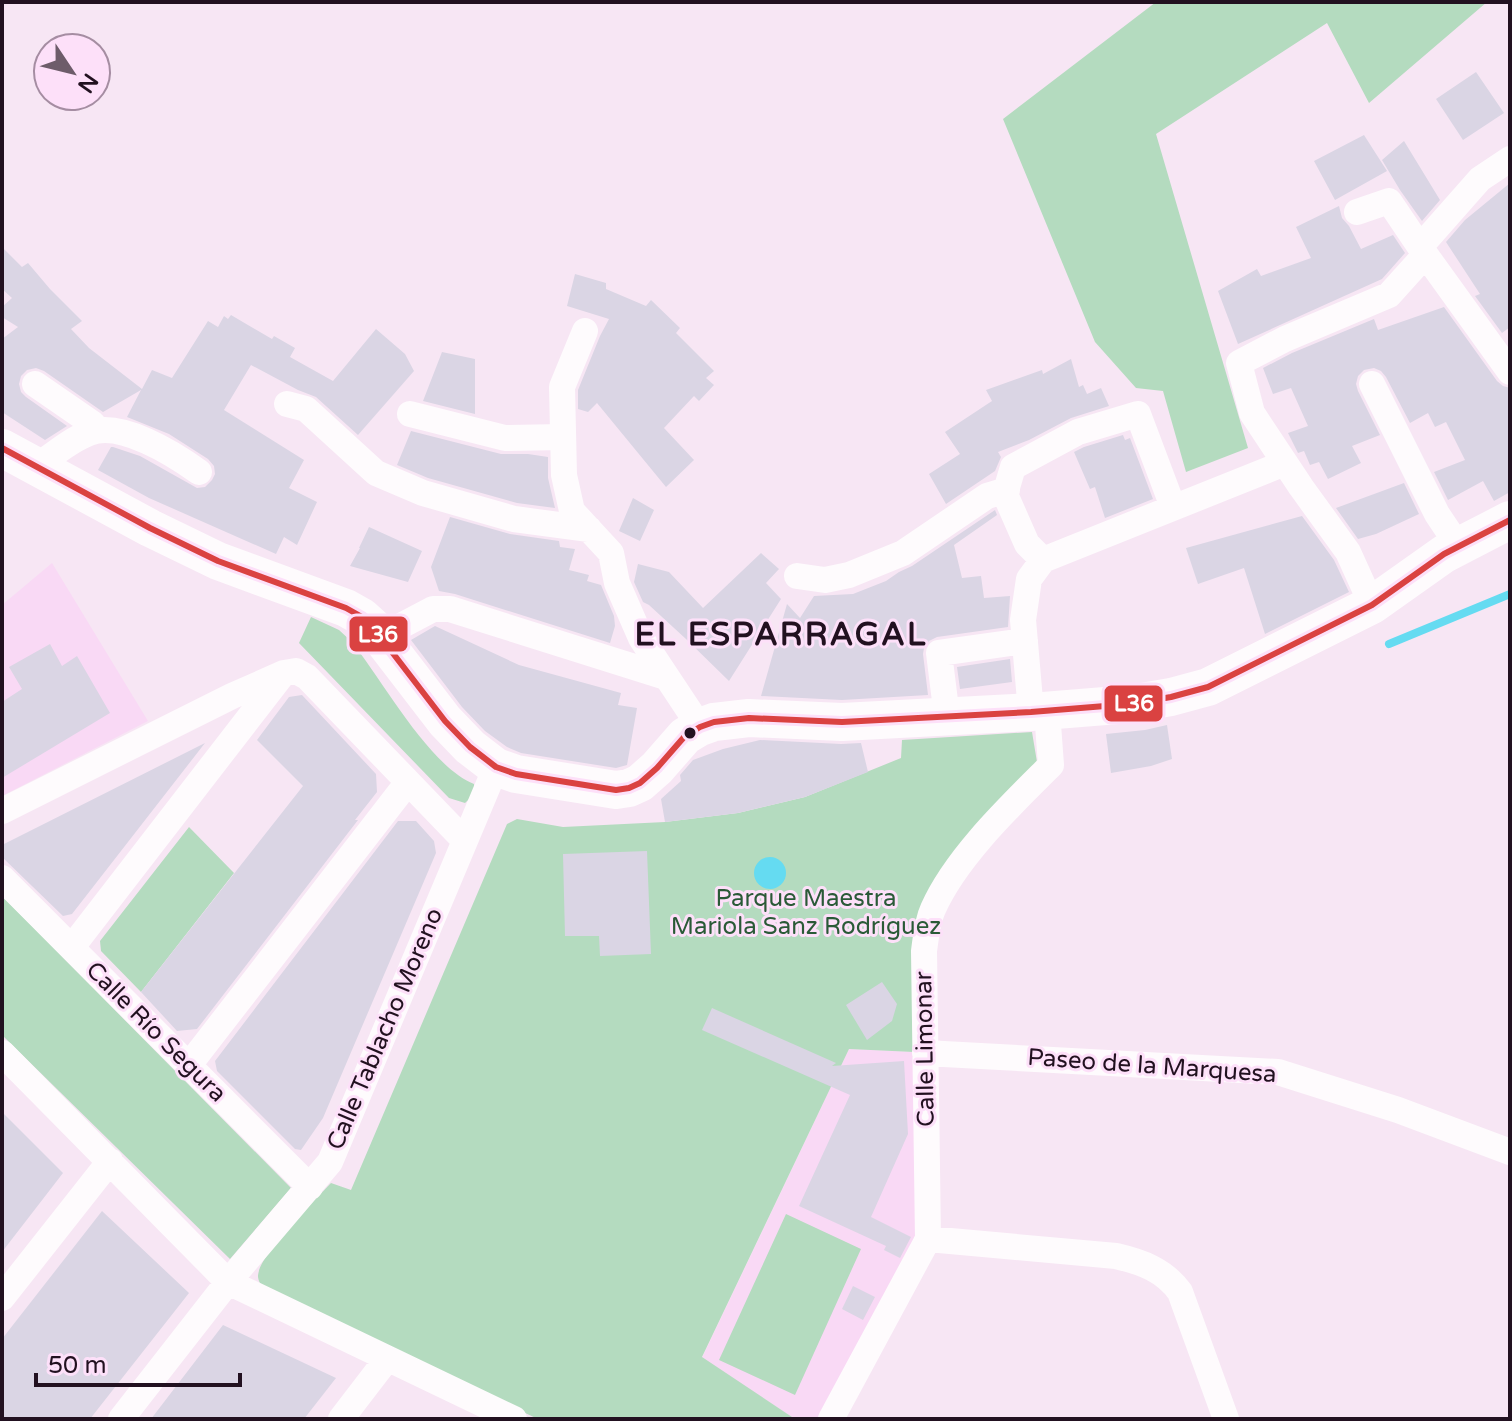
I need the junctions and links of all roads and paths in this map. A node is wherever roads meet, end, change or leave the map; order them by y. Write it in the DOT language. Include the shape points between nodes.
graph roads {
  1 [pos="1510,159"];
  2 [pos="1357,212"];
  3 [pos="1422,251"];
  4 [pos="585,331"];
  5 [pos="1510,372"];
  6 [pos="35,384"];
  7 [pos="1372,384"];
  8 [pos="287,404"];
  9 [pos="410,414"];
  10 [pos="95,431"];
  11 [pos="563,437"];
  12 [pos="2,448"];
  13 [pos="1285,463"];
  14 [pos="36,467"];
  15 [pos="199,472"];
  16 [pos="1007,490"];
  17 [pos="1173,507"];
  18 [pos="1510,520"];
  19 [pos="589,529"];
  20 [pos="1459,547"];
  21 [pos="1043,560"];
  22 [pos="797,576"];
  23 [pos="1372,605"];
  24 [pos="433,609"];
  25 [pos="380,637"];
  26 [pos="1025,641"];
  27 [pos="284,673"];
  28 [pos="666,677"];
  29 [pos="1039,712"];
  30 [pos="691,714"];
  31 [pos="947,717"];
  32 [pos="496,767"];
  33 [pos="408,782"];
  34 [pos="2,811"];
  35 [pos="464,840"];
  36 [pos="2,878"];
  37 [pos="72,947"];
  38 [pos="2,1053"];
  39 [pos="925,1053"];
  40 [pos="189,1065"];
  41 [pos="1510,1152"];
  42 [pos="110,1161"];
  43 [pos="310,1187"];
  44 [pos="928,1239"];
  45 [pos="228,1282"];
  46 [pos="2,1298"];
  47 [pos="387,1359"];
  48 [pos="121,1419"];
  49 [pos="341,1419"];
  50 [pos="514,1419"];
  51 [pos="831,1419"];
  52 [pos="1226,1419"];
  1 -- 3 [label="street" via="1480,179"];
  2 -- 3 [label="street" via="1389,201"];
  3 -- 5 [label="street"];
  3 -- 13 [label="street" via="1389,295 1239,363 1252,413"];
  4 -- 11 [label="street" via="562,387"];
  6 -- 10 [label="street" via="93,424"];
  7 -- 20 [label="street"];
  8 -- 19 [label="street" via="306,409 376,473 423,493 514,519"];
  9 -- 11 [label="street" via="505,438"];
  10 -- 14 [label="street"];
  10 -- 15 [label="street" via="141,440"];
  11 -- 19 [label="street" via="572,511"];
  12 -- 14 [label="main road"];
  13 -- 17 [label="street"];
  13 -- 23 [label="street" via="1348,552"];
  14 -- 25 [label="main road" via="218,561 346,608"];
  16 -- 17 [label="street" via="1013,467 1078,432 1138,414"];
  16 -- 21 [label="street" via="1027,544"];
  16 -- 22 [label="street" via="987,496 889,559 825,580"];
  17 -- 21 [label="street"];
  18 -- 20 [label="main road"];
  19 -- 28 [label="street" via="611,553 617,583 641,638"];
  20 -- 23 [label="main road"];
  21 -- 26 [label="street, Calle Limonar" via="1029,579"];
  23 -- 29 [label="main road" via="1208,687 1130,704"];
  24 -- 25 [label="street"];
  24 -- 28 [label="street" via="450,609"];
  24 -- 30 [label="street" via="467,633"];
  25 -- 32 [label="main road" via="445,721"];
  26 -- 29 [label="street, Calle Limonar"];
  26 -- 31 [label="street" via="939,653"];
  27 -- 33 [label="street" via="296,671 307,677"];
  27 -- 34 [label="street"];
  27 -- 37 [label="street"];
  28 -- 30 [label="street"];
  29 -- 31 [label="main road"];
  29 -- 39 [label="street, Calle Limonar" via="1051,765 972,850 932,911 924,951"];
  30 -- 31 [label="main road" via="714,722"];
  30 -- 32 [label="main road" via="685,736 649,776 629,788 604,789"];
  32 -- 35 [label="street, Calle Tablacho Moreno"];
  33 -- 35 [label="street"];
  33 -- 40 [label="street"];
  35 -- 43 [label="street, Calle Tablacho Moreno" via="330,1162"];
  36 -- 37 [label="street, Calle Río Segura"];
  37 -- 40 [label="street, Calle Río Segura"];
  38 -- 42 [label="street"];
  39 -- 41 [label="street, Paseo de la Marquesa" via="1278,1072"];
  39 -- 44 [label="street, Calle Limonar"];
  40 -- 43 [label="street, Calle Río Segura"];
  42 -- 45 [label="street"];
  42 -- 46 [label="street"];
  43 -- 45 [label="street, Calle Tablacho Moreno"];
  44 -- 51 [label="street, Calle Limonar"];
  44 -- 52 [label="street" via="1116,1256 1159,1271 1180,1292"];
  45 -- 47 [label="street"];
  45 -- 48 [label="street, Calle Tablacho Moreno"];
  47 -- 49 [label="street"];
  47 -- 50 [label="street"];
}
